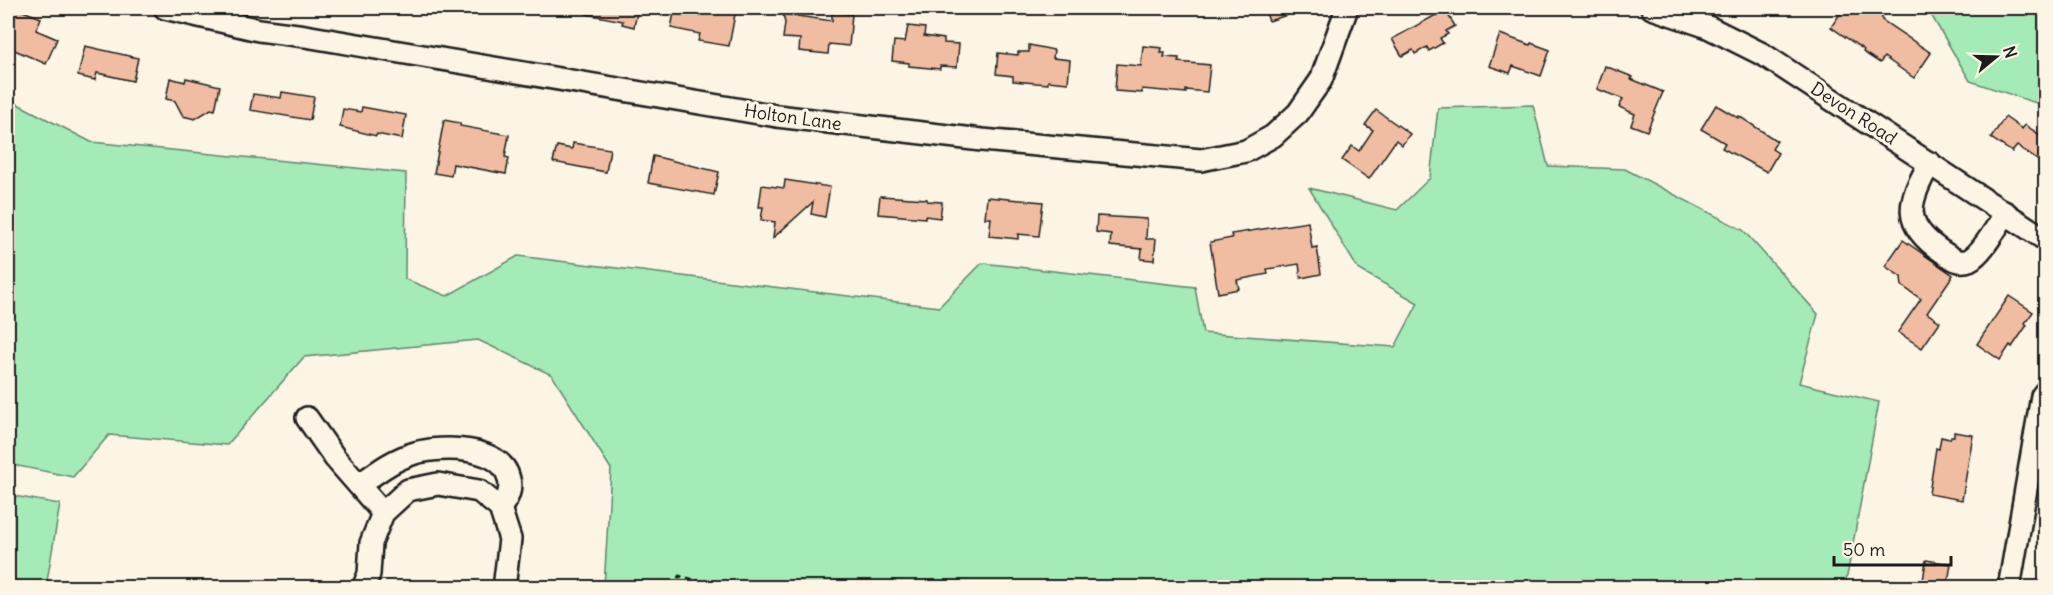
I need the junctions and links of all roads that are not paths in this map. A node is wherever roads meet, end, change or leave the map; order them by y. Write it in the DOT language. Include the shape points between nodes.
graph roads {
  1 [pos="165,8"];
  2 [pos="1347,8"];
  3 [pos="1652,8"];
  4 [pos="1930,163"];
  5 [pos="2006,213"];
  6 [pos="2046,240"];
  7 [pos="2046,391"];
  8 [pos="307,418"];
  9 [pos="359,485"];
  10 [pos="500,508"];
  11 [pos="383,513"];
  12 [pos="363,588"];
  13 [pos="504,588"];
  14 [pos="2009,588"];
  1 -- 2 [label="street, Holton Lane" via="259,30 777,116 1202,160 1246,151 1273,136 1298,113 1321,80"];
  3 -- 4 [label="street, Devon Road" via="1708,27 1764,55"];
  4 -- 5 [label="street, Devon Road"];
  4 -- 5 [label="street" via="1912,203 1918,229 1937,249 1959,262 1967,261 1977,255"];
  5 -- 6 [label="street, Devon Road"];
  7 -- 14 [label="street" via="2042,396"];
  8 -- 9 [label="street"];
  9 -- 10 [label="street" via="386,465 415,453 445,448 474,452 491,456 507,471 510,489"];
  9 -- 11 [label="street"];
  10 -- 11 [label="street" via="479,491 438,484 408,490"];
  10 -- 13 [label="street" via="510,539"];
  11 -- 12 [label="street" via="370,543 369,574"];
}
